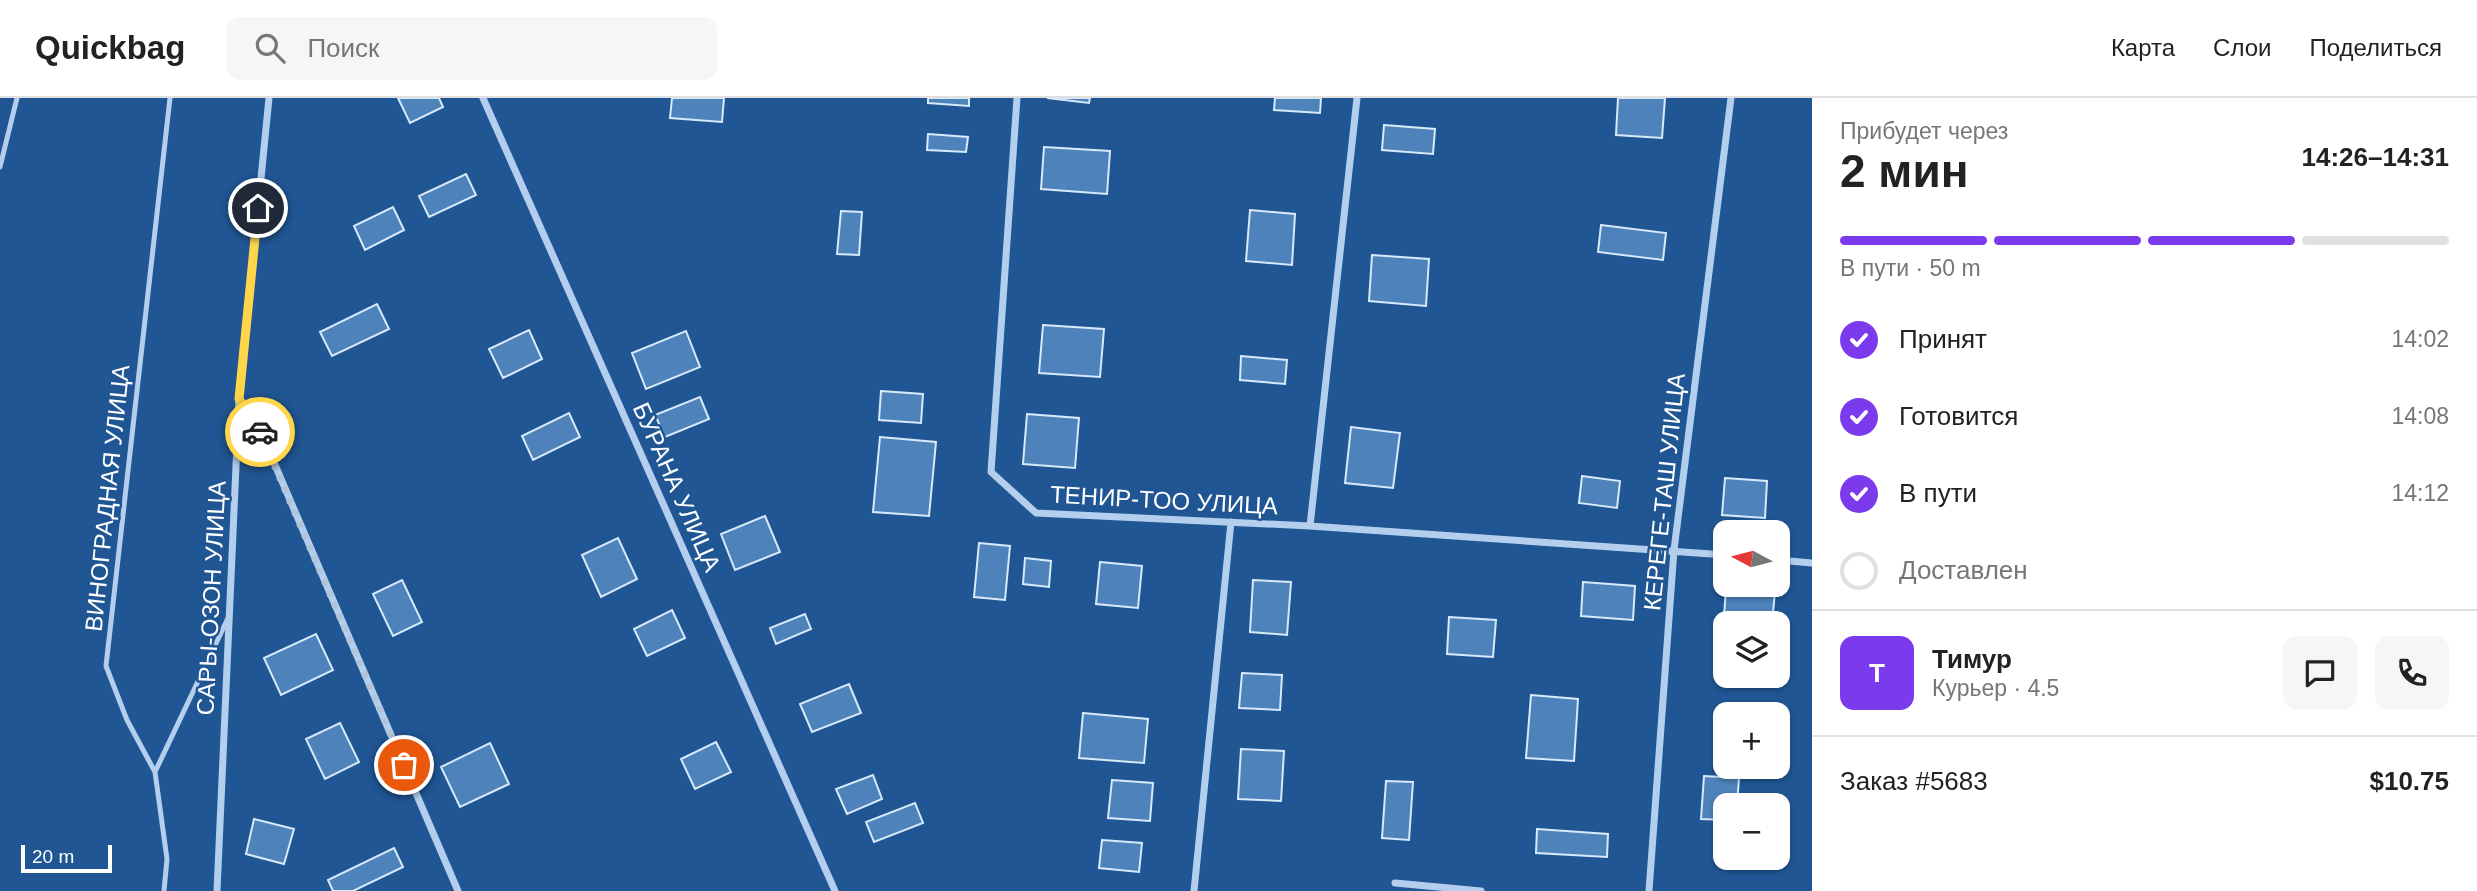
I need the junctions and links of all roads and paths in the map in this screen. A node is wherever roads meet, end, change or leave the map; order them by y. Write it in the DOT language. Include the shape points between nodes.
graph roads {
  1 [pos="17,98"];
  2 [pos="170,98"];
  3 [pos="269,98"];
  4 [pos="483,98"];
  5 [pos="1017,98"];
  6 [pos="1357,98"];
  7 [pos="1731,98"];
  8 [pos="0,167"];
  9 [pos="239,399"];
  10 [pos="1231,522"];
  11 [pos="1310,526"];
  12 [pos="1674,550"];
  13 [pos="1713,554"];
  14 [pos="1790,561"];
  15 [pos="1812,563"];
  16 [pos="229,617"];
  17 [pos="155,772"];
  18 [pos="1395,883"];
  19 [pos="164,891"];
  20 [pos="217,891"];
  21 [pos="458,891"];
  22 [pos="835,891"];
  23 [pos="1194,891"];
  24 [pos="1480,891"];
  25 [pos="1649,891"];
  1 -- 8 [label="lane"];
  2 -- 17 [label="lane, ВИНОГРАДНАЯ УЛИЦА" via="106,666"];
  3 -- 9 [label="street, САРЫ-ОЗОН УЛИЦА"];
  4 -- 22 [label="street, БУРАНА УЛИЦА"];
  5 -- 10 [label="street, ТЕНИР-ТОО УЛИЦА" via="991,472 1036,513"];
  6 -- 11 [label="street"];
  7 -- 12 [label="street, КЕРЕГЕ-ТАШ УЛИЦА"];
  9 -- 16 [label="street, САРЫ-ОЗОН УЛИЦА"];
  9 -- 21 [label="street" via="263,437"];
  10 -- 11 [label="street, ТЕНИР-ТОО УЛИЦА"];
  10 -- 23 [label="street"];
  11 -- 12 [label="street, ТЕНИР-ТОО УЛИЦА"];
  12 -- 13 [label="street, ТЕНИР-ТОО УЛИЦА"];
  12 -- 25 [label="street, КЕРЕГЕ-ТАШ УЛИЦА"];
  14 -- 15 [label="street"];
  16 -- 17 [label="lane"];
  16 -- 20 [label="street, САРЫ-ОЗОН УЛИЦА"];
  17 -- 19 [label="lane, ВИНОГРАДНАЯ УЛИЦА" via="167,859"];
  18 -- 24 [label="street"];
}
